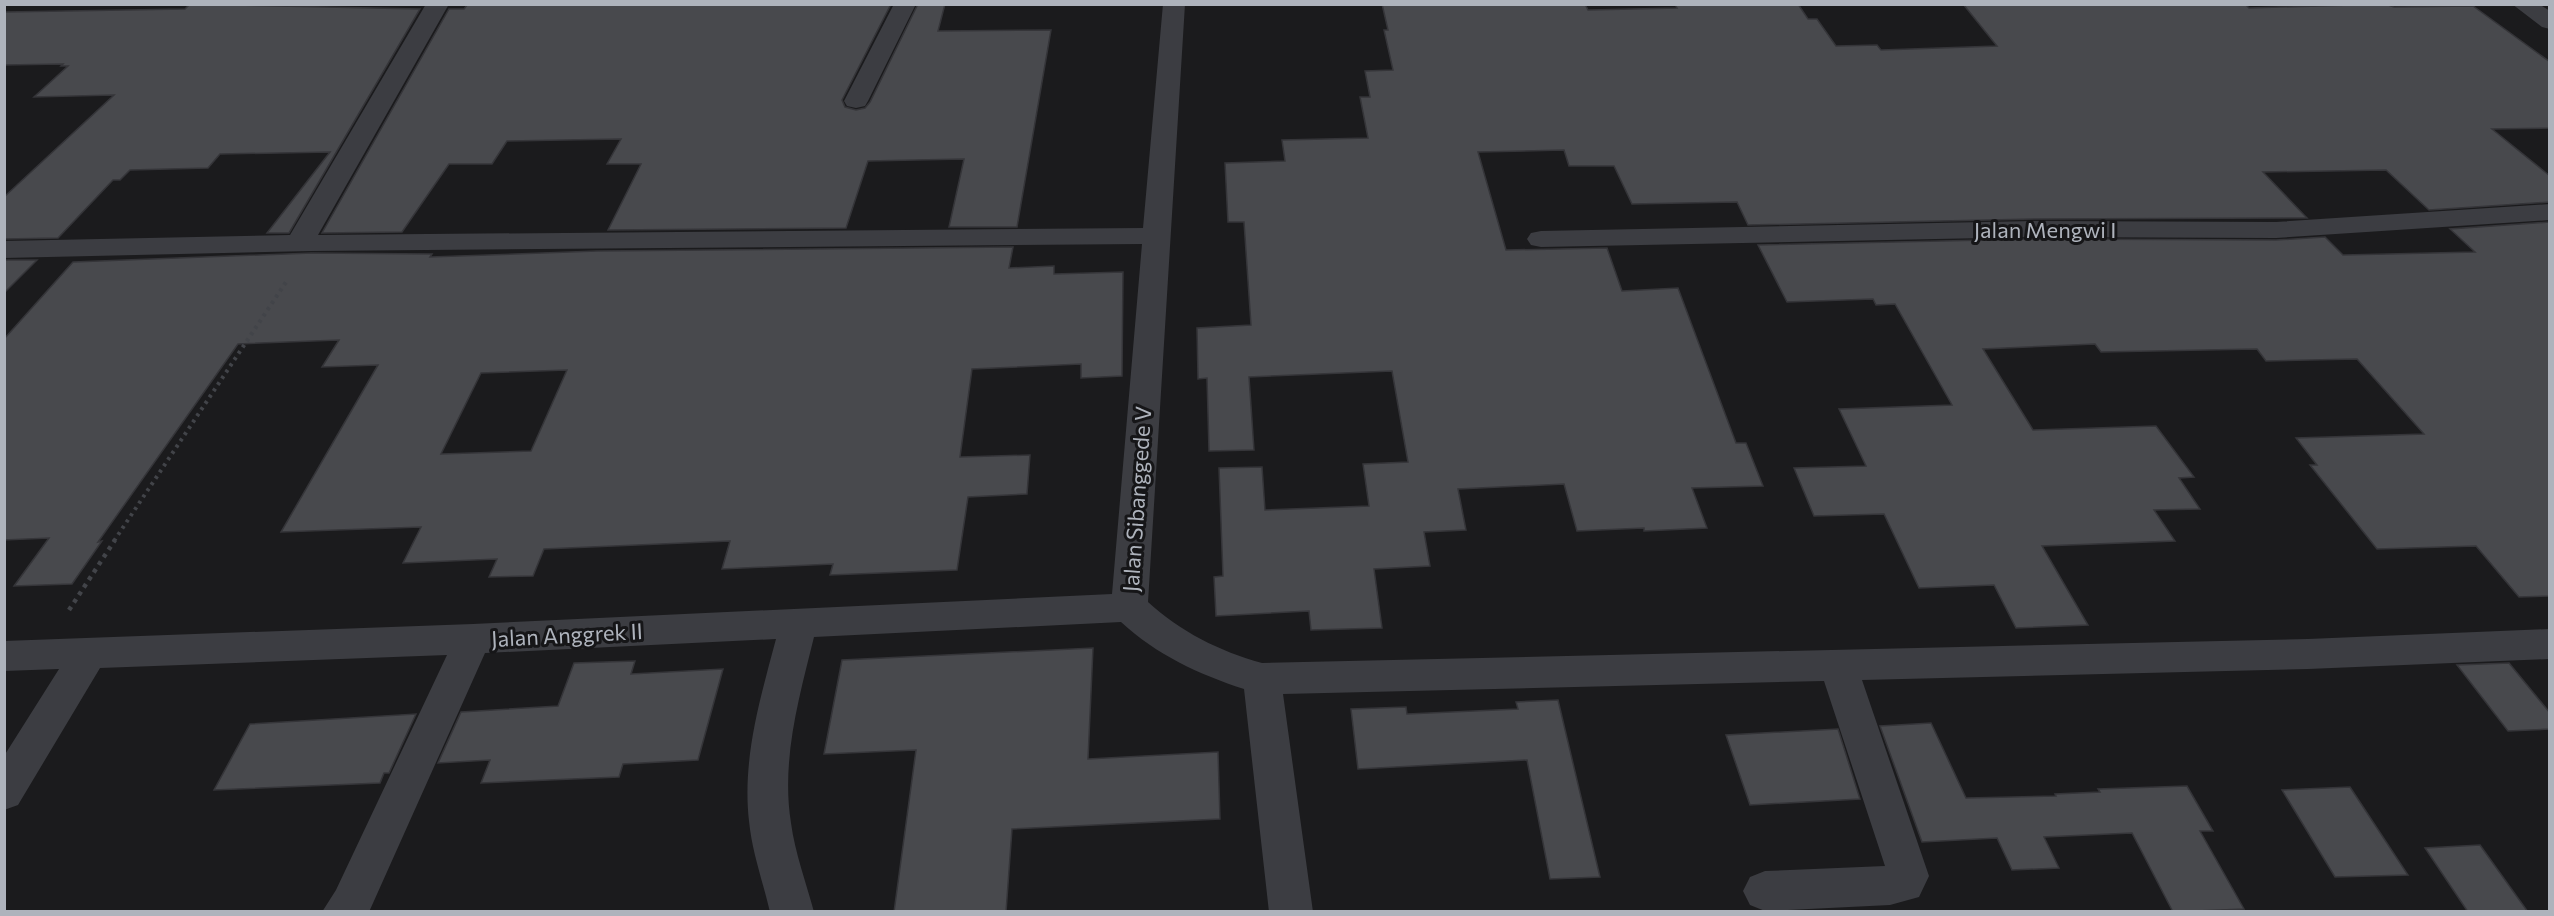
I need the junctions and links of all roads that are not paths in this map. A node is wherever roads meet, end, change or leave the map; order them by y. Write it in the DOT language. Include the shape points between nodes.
graph roads {
  1 [pos="438,4"];
  2 [pos="905,4"];
  3 [pos="1174,4"];
  4 [pos="2523,4"];
  5 [pos="2550,22"];
  6 [pos="856,101"];
  7 [pos="2550,212"];
  8 [pos="1156,236"];
  9 [pos="1541,238"];
  10 [pos="305,244"];
  11 [pos="4,250"];
  12 [pos="1129,607"];
  13 [pos="798,625"];
  14 [pos="473,639"];
  15 [pos="2550,644"];
  16 [pos="89,653"];
  17 [pos="22,655"];
  18 [pos="1838,665"];
  19 [pos="1262,679"];
  20 [pos="4,792"];
  21 [pos="1765,891"];
  22 [pos="344,912"];
  23 [pos="792,912"];
  24 [pos="1291,912"];
  1 -- 10 [label="street"];
  2 -- 6 [label="street"];
  3 -- 8 [label="street, Jalan Sibanggede V"];
  4 -- 5 [label="street"];
  7 -- 9 [label="street, Jalan Mengwi I" via="2276,230 2037,229"];
  8 -- 10 [label="street"];
  8 -- 12 [label="street, Jalan Sibanggede V"];
  10 -- 11 [label="street"];
  12 -- 13 [label="street, Jalan Anggrek II"];
  12 -- 19 [label="street, Jalan Sibanggede V" via="1149,627 1198,658"];
  13 -- 14 [label="street, Jalan Anggrek II"];
  13 -- 23 [label="street" via="775,721 768,783 770,822"];
  14 -- 16 [label="street, Jalan Anggrek II"];
  14 -- 22 [label="street"];
  15 -- 18 [label="street, Jalan Sibanggede V"];
  16 -- 17 [label="street, Jalan Anggrek II"];
  16 -- 20 [label="street"];
  18 -- 19 [label="street, Jalan Sibanggede V"];
  18 -- 21 [label="street" via="1908,876 1904,883 1890,885"];
  19 -- 24 [label="street"];
}
